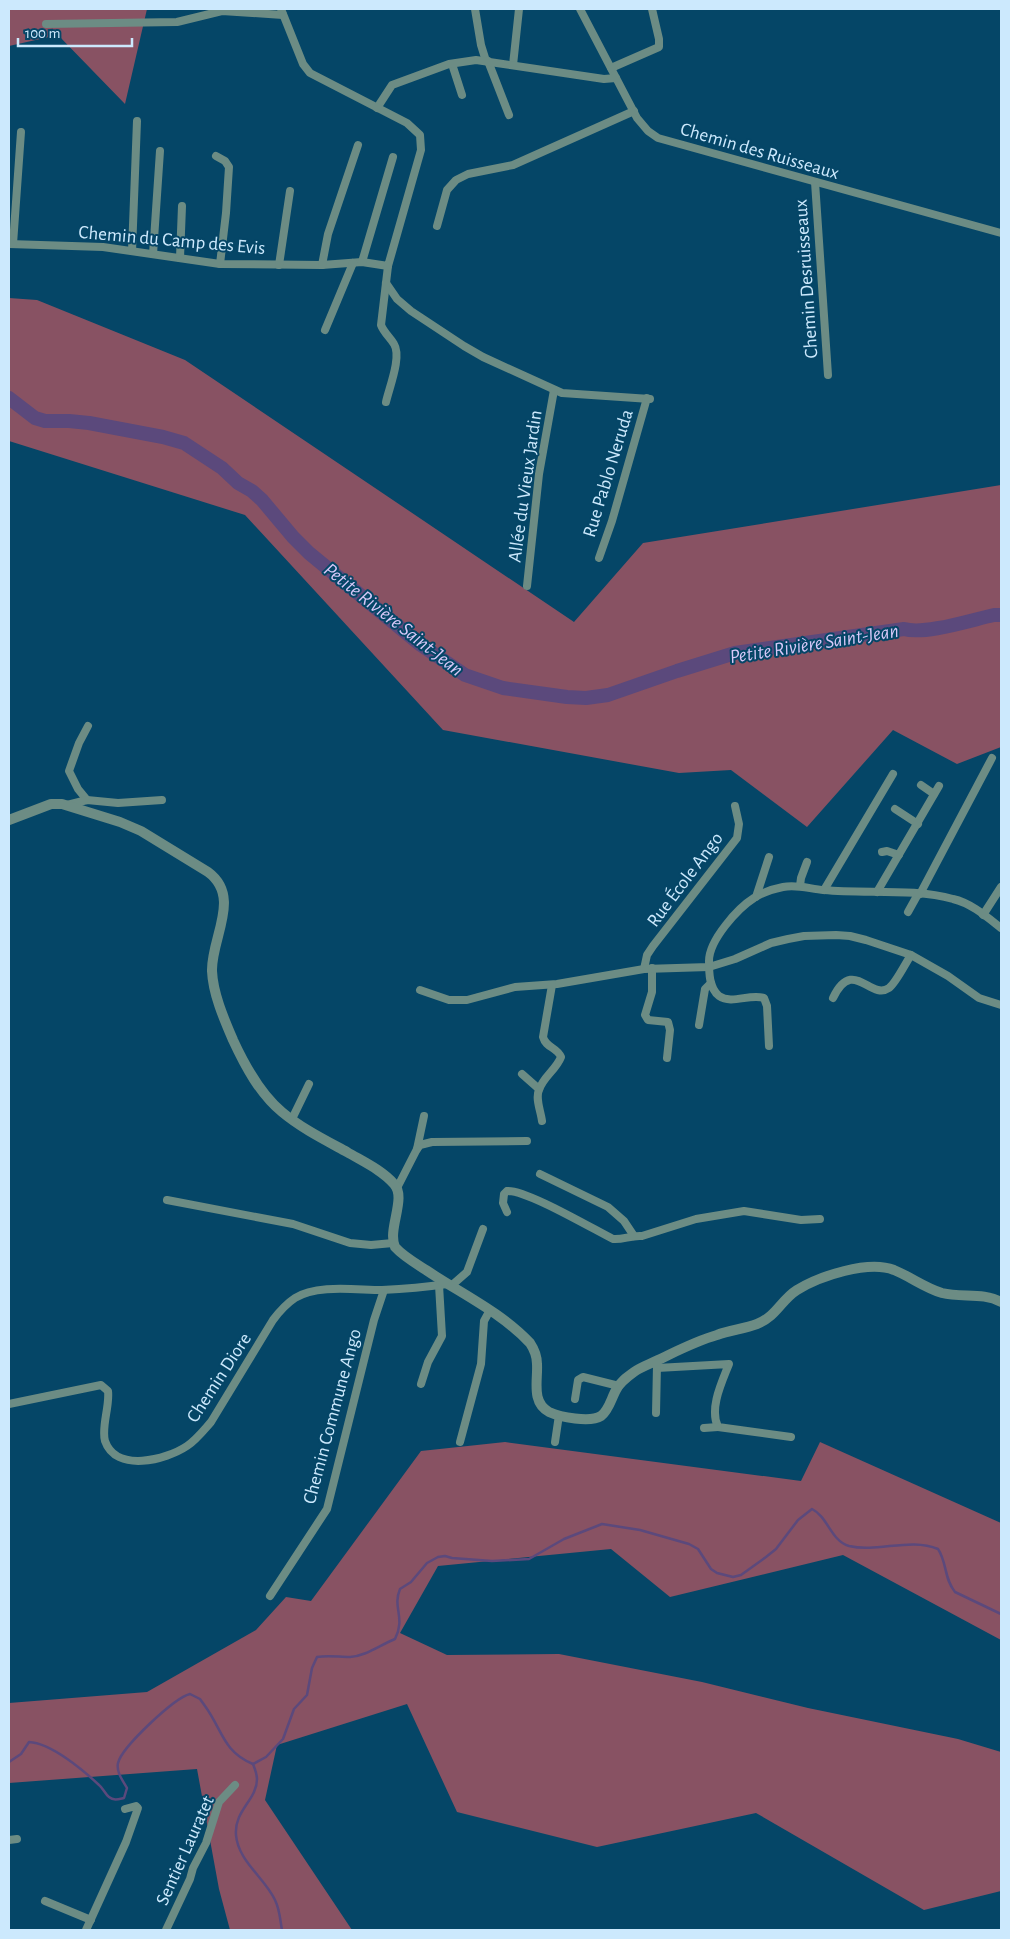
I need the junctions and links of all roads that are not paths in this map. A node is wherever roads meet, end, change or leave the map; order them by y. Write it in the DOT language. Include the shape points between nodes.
graph roads {
  1 [pos="475,9"];
  2 [pos="519,9"];
  3 [pos="580,9"];
  4 [pos="652,9"];
  5 [pos="282,12"];
  6 [pos="46,24"];
  7 [pos="487,61"];
  8 [pos="452,64"];
  9 [pos="513,65"];
  10 [pos="611,68"];
  11 [pos="616,78"];
  12 [pos="462,96"];
  13 [pos="377,108"];
  14 [pos="634,111"];
  15 [pos="509,115"];
  16 [pos="137,121"];
  17 [pos="21,132"];
  18 [pos="358,145"];
  19 [pos="160,151"];
  20 [pos="216,156"];
  21 [pos="394,157"];
  22 [pos="815,182"];
  23 [pos="290,191"];
  24 [pos="182,206"];
  25 [pos="437,226"];
  26 [pos="1001,233"];
  27 [pos="11,244"];
  28 [pos="132,251"];
  29 [pos="153,254"];
  30 [pos="180,258"];
  31 [pos="358,263"];
  32 [pos="220,264"];
  33 [pos="279,265"];
  34 [pos="322,265"];
  35 [pos="388,266"];
  36 [pos="386,283"];
  37 [pos="325,330"];
  38 [pos="828,375"];
  39 [pos="554,390"];
  40 [pos="386,402"];
  41 [pos="599,558"];
  42 [pos="527,586"];
  43 [pos="88,726"];
  44 [pos="992,758"];
  45 [pos="893,774"];
  46 [pos="921,785"];
  47 [pos="939,786"];
  48 [pos="934,794"];
  49 [pos="87,800"];
  50 [pos="162,800"];
  51 [pos="67,805"];
  52 [pos="735,806"];
  53 [pos="895,809"];
  54 [pos="9,820"];
  55 [pos="918,824"];
  56 [pos="882,852"];
  57 [pos="899,855"];
  58 [pos="769,857"];
  59 [pos="807,862"];
  60 [pos="800,886"];
  61 [pos="1001,887"];
  62 [pos="824,890"];
  63 [pos="877,892"];
  64 [pos="919,894"];
  65 [pos="756,897"];
  66 [pos="908,912"];
  67 [pos="983,915"];
  68 [pos="1001,928"];
  69 [pos="911,955"];
  70 [pos="709,967"];
  71 [pos="648,968"];
  72 [pos="711,983"];
  73 [pos="552,984"];
  74 [pos="420,990"];
  75 [pos="834,998"];
  76 [pos="1001,1005"];
  77 [pos="699,1025"];
  78 [pos="769,1046"];
  79 [pos="666,1058"];
  80 [pos="522,1074"];
  81 [pos="309,1084"];
  82 [pos="538,1089"];
  83 [pos="424,1116"];
  84 [pos="292,1119"];
  85 [pos="542,1121"];
  86 [pos="527,1141"];
  87 [pos="417,1148"];
  88 [pos="540,1174"];
  89 [pos="397,1188"];
  90 [pos="166,1200"];
  91 [pos="507,1212"];
  92 [pos="820,1219"];
  93 [pos="483,1229"];
  94 [pos="634,1236"];
  95 [pos="393,1243"];
  96 [pos="446,1285"];
  97 [pos="384,1290"];
  98 [pos="1001,1302"];
  99 [pos="490,1310"];
  100 [pos="657,1364"];
  101 [pos="421,1384"];
  102 [pos="619,1386"];
  103 [pos="575,1399"];
  104 [pos="9,1404"];
  105 [pos="656,1413"];
  106 [pos="560,1415"];
  107 [pos="718,1427"];
  108 [pos="704,1428"];
  109 [pos="792,1437"];
  110 [pos="460,1442"];
  111 [pos="555,1442"];
  112 [pos="270,1596"];
  113 [pos="235,1785"];
  114 [pos="125,1809"];
  115 [pos="45,1901"];
  116 [pos="91,1920"];
  117 [pos="86,1930"];
  118 [pos="166,1930"];
  1 -- 7 [label="street"];
  2 -- 9 [label="street"];
  3 -- 10 [label="street, Chemin des Ruisseaux"];
  4 -- 10 [label="street" via="659,47"];
  5 -- 6 [label="street" via="222,11 183,22"];
  5 -- 13 [label="street" via="303,64 310,73"];
  7 -- 8 [label="street"];
  7 -- 9 [label="street"];
  7 -- 15 [label="street"];
  8 -- 12 [label="street"];
  8 -- 13 [label="street" via="392,84"];
  9 -- 11 [label="street"];
  10 -- 11 [label="street, Chemin des Ruisseaux"];
  11 -- 14 [label="street, Chemin des Ruisseaux"];
  13 -- 35 [label="street" via="416,129 421,138 421,150"];
  14 -- 22 [label="street, Chemin des Ruisseaux" via="648,132 658,138"];
  14 -- 25 [label="street" via="514,165 468,174 456,180 447,190"];
  16 -- 28 [label="street"];
  17 -- 27 [label="street"];
  18 -- 34 [label="street" via="328,234"];
  19 -- 29 [label="street"];
  20 -- 32 [label="street" via="228,167"];
  21 -- 31 [label="street"];
  22 -- 26 [label="street, Chemin des Ruisseaux"];
  22 -- 38 [label="street, Chemin Desruisseaux"];
  23 -- 33 [label="street"];
  24 -- 30 [label="street"];
  27 -- 28 [label="street, Chemin du Camp des Evis"];
  28 -- 29 [label="street, Chemin du Camp des Evis"];
  29 -- 30 [label="street, Chemin du Camp des Evis"];
  30 -- 32 [label="street, Chemin du Camp des Evis"];
  31 -- 34 [label="street, Chemin du Camp des Evis"];
  31 -- 35 [label="street, Chemin du Camp des Evis"];
  31 -- 37 [label="street"];
  32 -- 33 [label="street, Chemin du Camp des Evis"];
  33 -- 34 [label="street, Chemin du Camp des Evis"];
  35 -- 36 [label="street"];
  36 -- 39 [label="street, Rue Pablo Neruda" via="411,312 464,346"];
  36 -- 40 [label="street" via="381,325 394,344 397,358"];
  39 -- 41 [label="street, Rue Pablo Neruda" via="562,394 648,398"];
  39 -- 42 [label="street, Allée du Vieux Jardin" via="539,474"];
  43 -- 49 [label="street" via="70,771"];
  44 -- 64 [label="street"];
  45 -- 62 [label="street"];
  46 -- 48 [label="street"];
  47 -- 48 [label="street"];
  48 -- 55 [label="street"];
  49 -- 50 [label="street" via="118,803"];
  49 -- 51 [label="street"];
  51 -- 54 [label="street" via="51,804"];
  51 -- 84 [label="street" via="141,831 208,872 221,885 225,907 212,959 215,989 242,1060 274,1105"];
  52 -- 71 [label="street, Rue École Ango" via="739,824 737,838 653,946 647,955"];
  53 -- 55 [label="street"];
  55 -- 57 [label="street"];
  56 -- 57 [label="street"];
  57 -- 63 [label="street"];
  58 -- 65 [label="street"];
  59 -- 60 [label="street"];
  60 -- 62 [label="street"];
  60 -- 65 [label="street" via="783,886"];
  61 -- 67 [label="street"];
  62 -- 63 [label="street"];
  63 -- 64 [label="street"];
  64 -- 66 [label="street"];
  64 -- 67 [label="street" via="952,898"];
  65 -- 70 [label="street" via="745,904 717,938 710,951"];
  67 -- 68 [label="street"];
  69 -- 70 [label="street" via="850,936 804,936 770,943"];
  69 -- 75 [label="street" via="890,988 880,990 849,980 839,986"];
  69 -- 76 [label="street" via="979,998"];
  70 -- 71 [label="street"];
  70 -- 72 [label="street"];
  71 -- 73 [label="street"];
  71 -- 79 [label="street, Rue École Ango" via="652,992 645,1015 648,1020 668,1022"];
  72 -- 77 [label="street" via="705,989"];
  72 -- 78 [label="street" via="718,995 724,998 764,998"];
  73 -- 74 [label="street" via="514,988 456,1001"];
  73 -- 82 [label="street" via="543,1037 561,1057"];
  80 -- 82 [label="street"];
  81 -- 84 [label="street"];
  82 -- 85 [label="street"];
  83 -- 87 [label="street"];
  84 -- 89 [label="street" via="366,1163"];
  86 -- 87 [label="street" via="432,1142"];
  87 -- 89 [label="street"];
  88 -- 94 [label="street" via="608,1207 624,1221"];
  89 -- 95 [label="street"];
  90 -- 95 [label="street" via="293,1224 350,1244"];
  91 -- 94 [label="street" via="504,1194 515,1191 613,1239"];
  92 -- 94 [label="street" via="801,1220 744,1211 696,1219"];
  93 -- 96 [label="street" via="467,1272"];
  95 -- 96 [label="street" via="404,1255"];
  96 -- 97 [label="street, Chemin Diore"];
  96 -- 99 [label="street"];
  96 -- 101 [label="street" via="442,1336"];
  97 -- 104 [label="street, Chemin Diore" via="325,1290 295,1298 273,1320 204,1429 187,1446 160,1458 128,1460 108,1447 104,1435 109,1396 101,1384"];
  97 -- 112 [label="street, Chemin Commune Ango" via="327,1509"];
  98 -- 100 [label="street" via="982,1296 943,1293 894,1270 866,1267 812,1282 789,1296 774,1314 761,1322 707,1338"];
  99 -- 106 [label="street" via="530,1343 536,1357 539,1402 550,1412"];
  99 -- 110 [label="street" via="484,1321 481,1364"];
  100 -- 102 [label="street" via="636,1370"];
  100 -- 105 [label="street"];
  100 -- 107 [label="street" via="729,1364 717,1396"];
  102 -- 103 [label="street" via="583,1377 578,1380"];
  102 -- 106 [label="street" via="601,1416 585,1419"];
  106 -- 111 [label="street"];
  107 -- 108 [label="street"];
  107 -- 109 [label="street"];
  113 -- 118 [label="street, Sentier Lauratet" via="219,1802 206,1842"];
  114 -- 116 [label="street" via="138,1808"];
  115 -- 116 [label="street"];
  116 -- 117 [label="street"];
}
